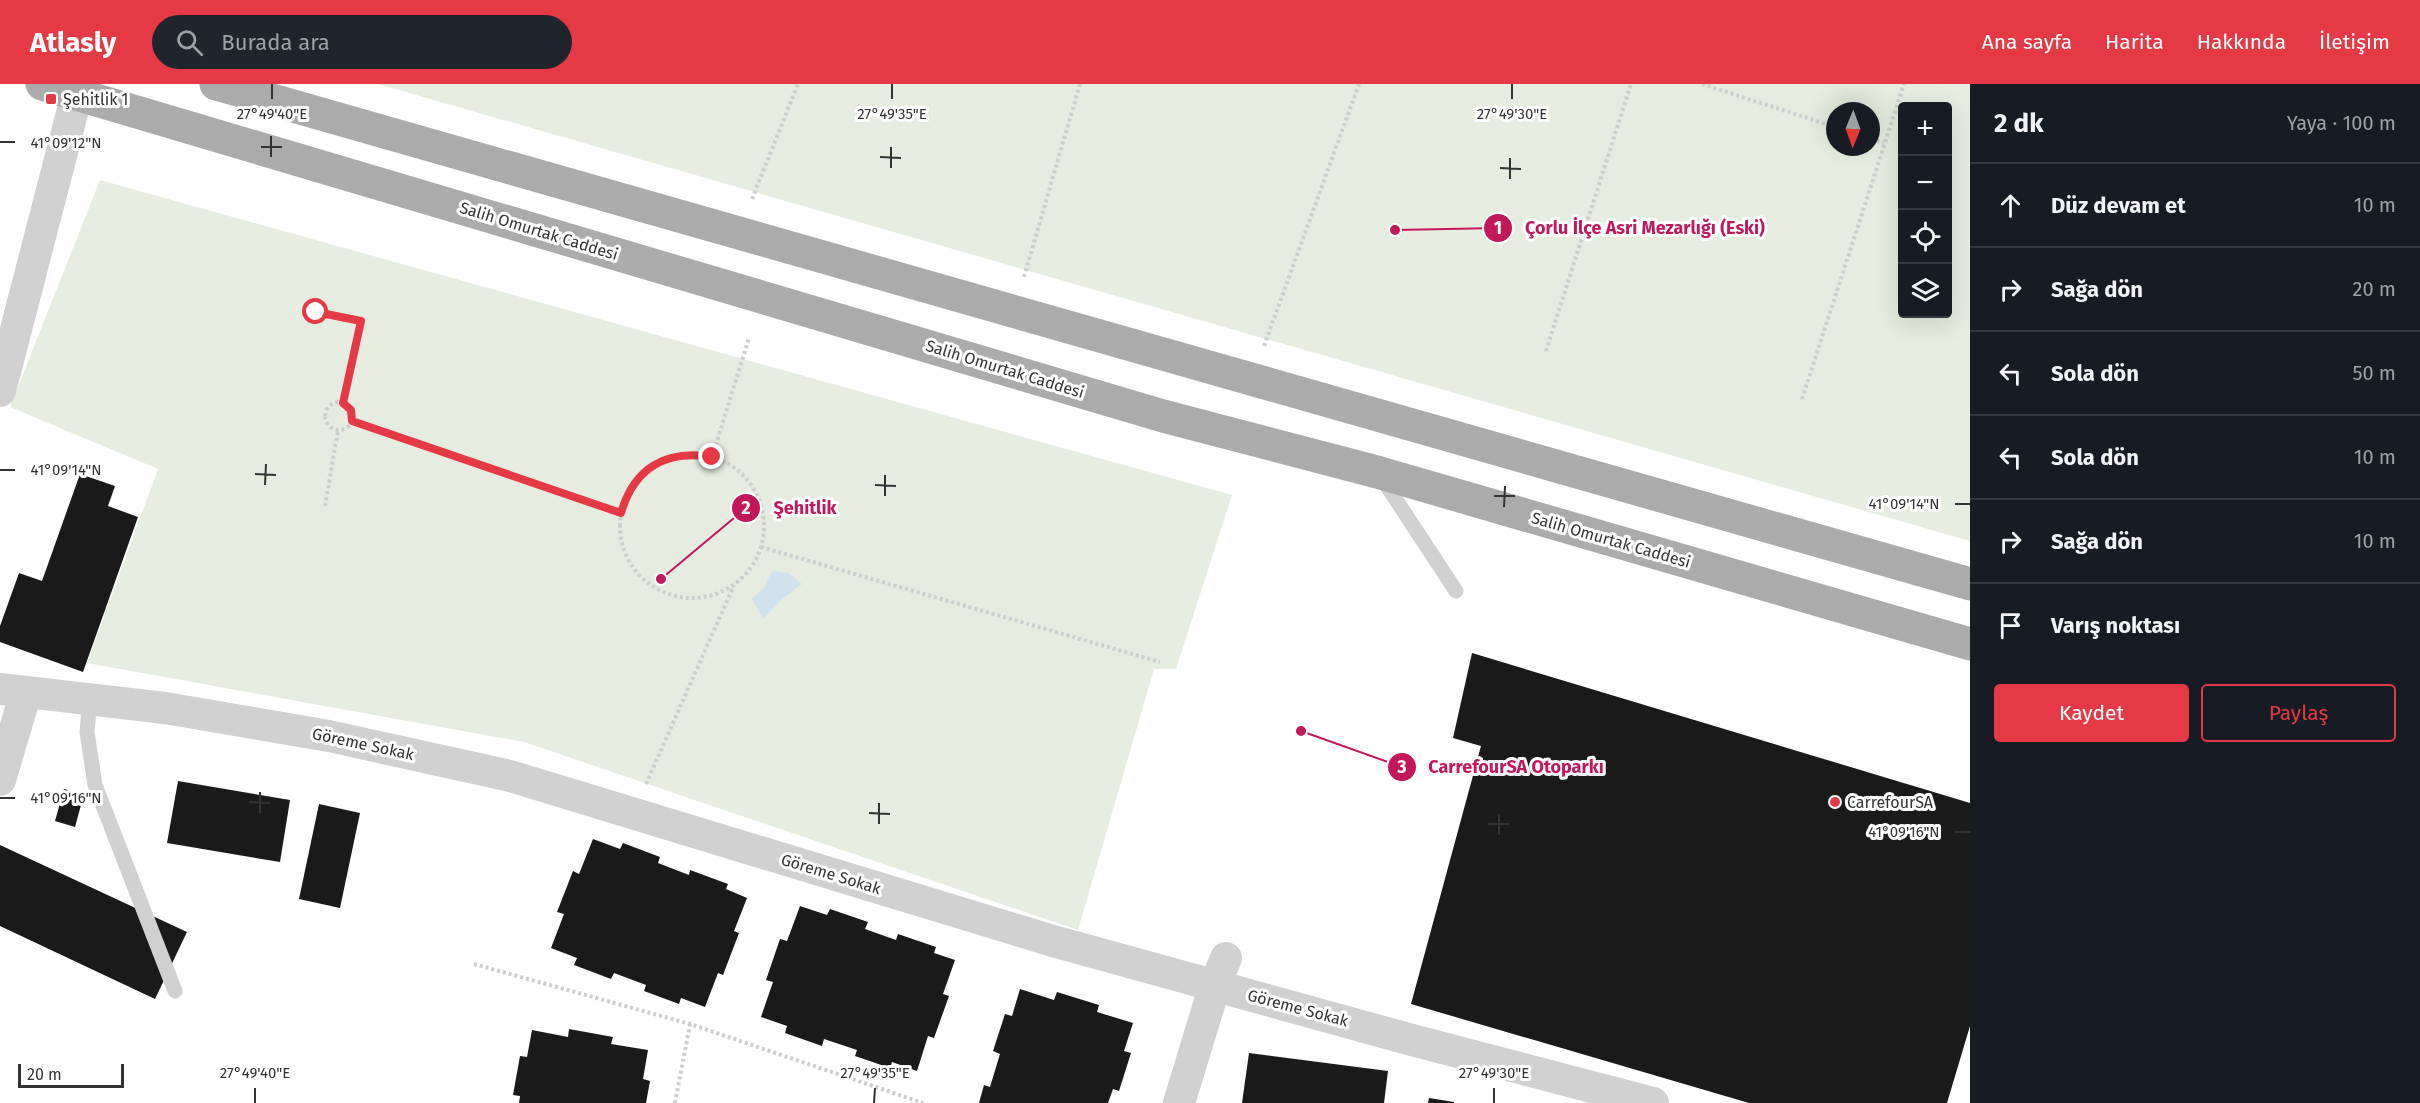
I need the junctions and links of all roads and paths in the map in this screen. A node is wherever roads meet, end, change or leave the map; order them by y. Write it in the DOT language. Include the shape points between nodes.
graph roads {
  1 [pos="42,84"];
  2 [pos="216,84"];
  3 [pos="798,84"];
  4 [pos="1080,84"];
  5 [pos="1359,84"];
  6 [pos="1631,84"];
  7 [pos="1702,84"];
  8 [pos="1904,84"];
  9 [pos="77,94"];
  10 [pos="1826,124"];
  11 [pos="1880,142"];
  12 [pos="1884,143"];
  13 [pos="752,199"];
  14 [pos="1024,277"];
  15 [pos="316,312"];
  16 [pos="749,339"];
  17 [pos="1264,346"];
  18 [pos="1546,351"];
  19 [pos="0,391"];
  20 [pos="1802,399"];
  21 [pos="343,403"];
  22 [pos="352,421"];
  23 [pos="338,430"];
  24 [pos="712,457"];
  25 [pos="1377,472"];
  26 [pos="325,506"];
  27 [pos="621,513"];
  28 [pos="761,547"];
  29 [pos="735,584"];
  30 [pos="1970,584"];
  31 [pos="1456,591"];
  32 [pos="1970,644"];
  33 [pos="1160,662"];
  34 [pos="13,691"];
  35 [pos="90,699"];
  36 [pos="0,780"];
  37 [pos="645,787"];
  38 [pos="474,964"];
  39 [pos="1220,972"];
  40 [pos="175,992"];
  41 [pos="690,1024"];
  42 [pos="675,1103"];
  43 [pos="923,1103"];
  44 [pos="1179,1103"];
  45 [pos="1653,1103"];
  1 -- 9 [label="main road, Salih Omurtak Caddesi"];
  2 -- 30 [label="main road"];
  3 -- 13 [label="path"];
  4 -- 14 [label="path"];
  5 -- 17 [label="path"];
  6 -- 18 [label="path"];
  7 -- 10 [label="path"];
  8 -- 12 [label="path"];
  9 -- 19 [label="street"];
  9 -- 25 [label="main road, Salih Omurtak Caddesi" via="1152,413"];
  11 -- 12 [label="path"];
  12 -- 20 [label="path"];
  15 -- 21 [label="path" via="361,321"];
  16 -- 24 [label="path"];
  21 -- 22 [label="path" via="351,410"];
  21 -- 23 [label="path" via="332,404 325,412 326,423"];
  22 -- 23 [label="path"];
  22 -- 27 [label="path"];
  23 -- 26 [label="path"];
  24 -- 27 [label="path" via="682,455 654,465 632,485"];
  24 -- 28 [label="path" via="734,468 752,486 763,516"];
  25 -- 31 [label="lane"];
  25 -- 32 [label="main road, Salih Omurtak Caddesi"];
  27 -- 29 [label="path" via="622,544 627,558 647,583 675,596 690,598 721,592"];
  28 -- 29 [label="path" via="751,568"];
  28 -- 33 [label="path"];
  29 -- 37 [label="path"];
  34 -- 35 [label="street, Göreme Sokak"];
  34 -- 36 [label="street"];
  35 -- 39 [label="street, Göreme Sokak" via="329,736 510,776 1042,937"];
  35 -- 40 [label="lane" via="87,732 95,785"];
  38 -- 41 [label="path"];
  39 -- 44 [label="street"];
  39 -- 45 [label="street, Göreme Sokak"];
  41 -- 42 [label="path"];
  41 -- 43 [label="path"];
}
